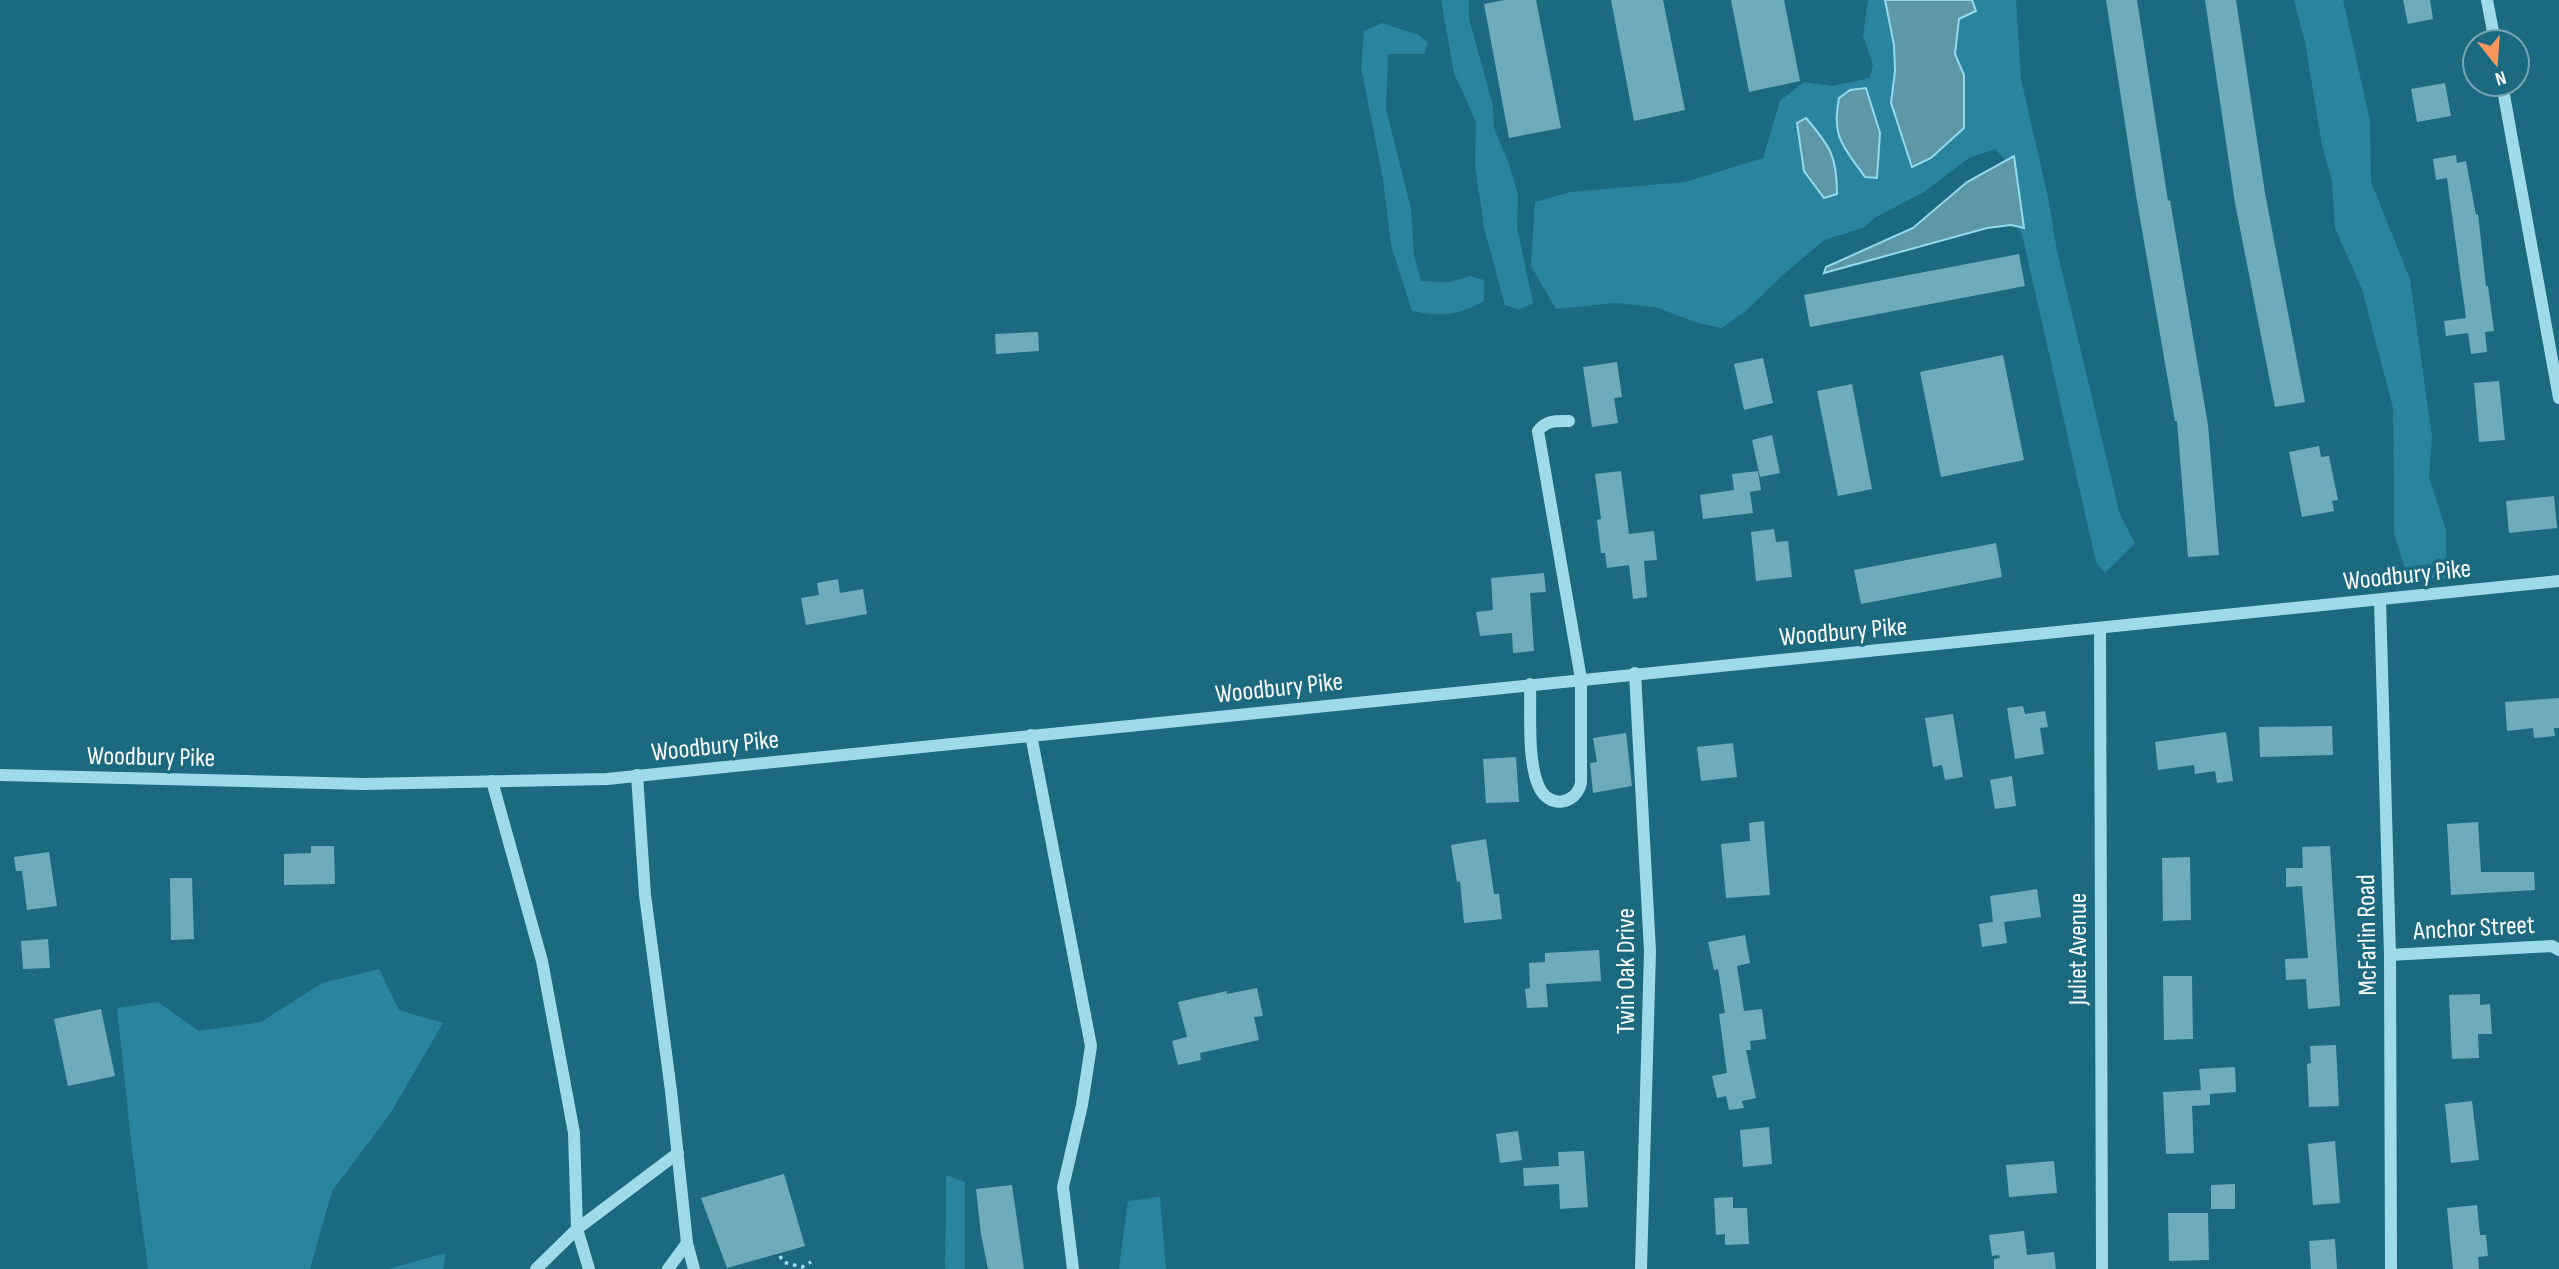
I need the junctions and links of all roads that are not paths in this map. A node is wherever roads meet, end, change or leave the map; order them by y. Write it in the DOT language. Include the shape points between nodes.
graph roads {
  1 [pos="2487,0"];
  2 [pos="2492,28"];
  3 [pos="2505,98"];
  4 [pos="2559,398"];
  5 [pos="1569,421"];
  6 [pos="2559,581"];
  7 [pos="2380,600"];
  8 [pos="2100,629"];
  9 [pos="1635,673"];
  10 [pos="1581,679"];
  11 [pos="1530,684"];
  12 [pos="1031,735"];
  13 [pos="0,775"];
  14 [pos="637,775"];
  15 [pos="492,781"];
  16 [pos="2559,950"];
  17 [pos="2390,955"];
  18 [pos="678,1153"];
  19 [pos="578,1229"];
  20 [pos="687,1242"];
  21 [pos="536,1269"];
  22 [pos="589,1269"];
  23 [pos="668,1269"];
  24 [pos="694,1269"];
  25 [pos="1073,1269"];
  26 [pos="1641,1269"];
  27 [pos="2102,1269"];
  28 [pos="2390,1269"];
  1 -- 2 [label="street"];
  3 -- 4 [label="street"];
  5 -- 10 [label="street" via="1550,422 1538,431"];
  6 -- 7 [label="street, Woodbury Pike"];
  7 -- 8 [label="street, Woodbury Pike"];
  7 -- 17 [label="street, McFarlin Road"];
  8 -- 9 [label="street, Woodbury Pike"];
  8 -- 27 [label="street, Juliet Avenue"];
  9 -- 10 [label="street, Woodbury Pike"];
  9 -- 26 [label="street, Twin Oak Drive" via="1650,951"];
  10 -- 11 [label="street, Woodbury Pike"];
  10 -- 11 [label="street" via="1581,783 1579,792 1561,802 1544,797 1538,785"];
  11 -- 12 [label="street, Woodbury Pike"];
  12 -- 14 [label="street, Woodbury Pike"];
  12 -- 25 [label="street" via="1091,1046 1063,1186"];
  13 -- 15 [label="street, Woodbury Pike" via="363,784"];
  14 -- 15 [label="street, Woodbury Pike"];
  14 -- 18 [label="street" via="645,895"];
  15 -- 19 [label="street" via="542,961 574,1133"];
  16 -- 17 [label="street, Anchor Street" via="2552,946"];
  17 -- 28 [label="street, McFarlin Road"];
  18 -- 19 [label="street"];
  18 -- 20 [label="street"];
  19 -- 21 [label="street"];
  19 -- 22 [label="street"];
  20 -- 23 [label="street"];
  20 -- 24 [label="street"];
}
